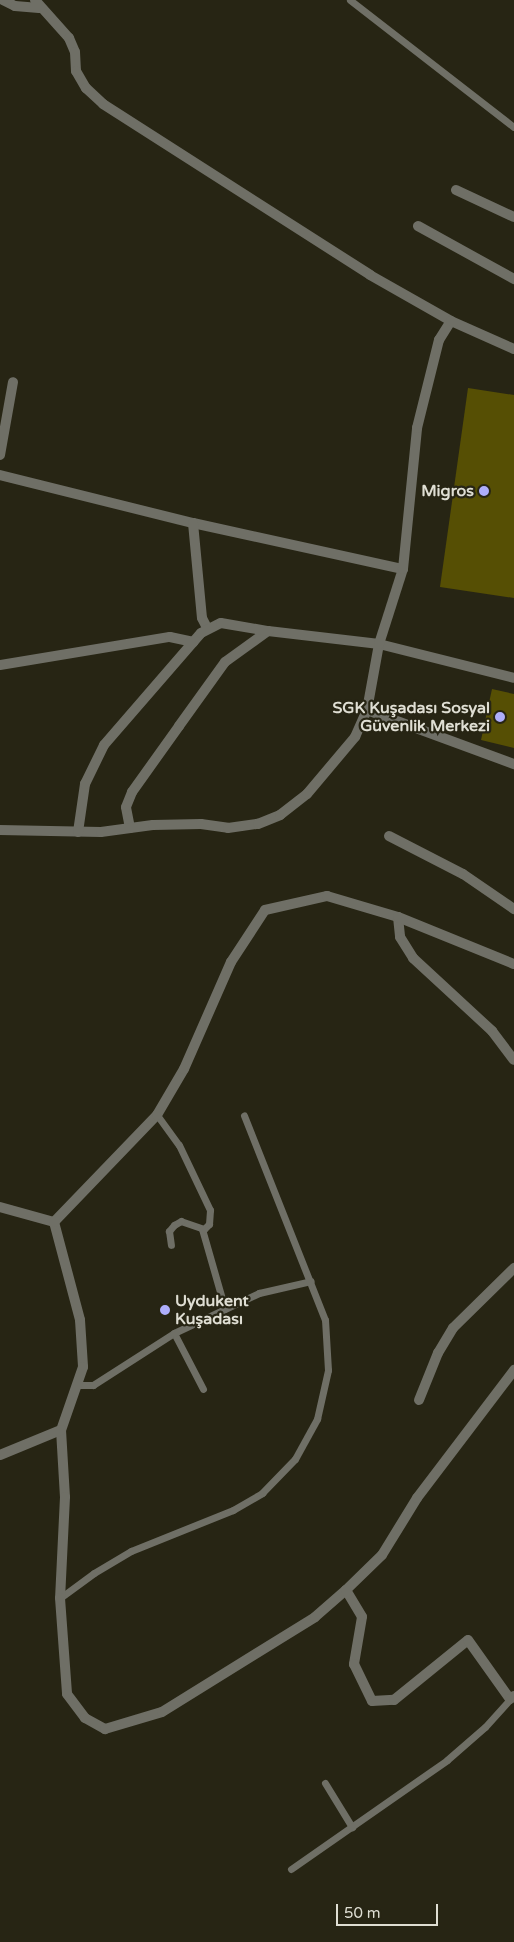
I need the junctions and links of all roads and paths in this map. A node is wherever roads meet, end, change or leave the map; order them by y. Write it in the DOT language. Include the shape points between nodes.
graph roads {
  1 [pos="3,0"];
  2 [pos="350,0"];
  3 [pos="37,4"];
  4 [pos="514,126"];
  5 [pos="456,190"];
  6 [pos="514,217"];
  7 [pos="418,226"];
  8 [pos="514,279"];
  9 [pos="450,321"];
  10 [pos="514,349"];
  11 [pos="13,382"];
  12 [pos="0,456"];
  13 [pos="0,475"];
  14 [pos="193,523"];
  15 [pos="402,569"];
  16 [pos="207,628"];
  17 [pos="268,631"];
  18 [pos="193,642"];
  19 [pos="379,644"];
  20 [pos="0,665"];
  21 [pos="514,678"];
  22 [pos="367,710"];
  23 [pos="514,764"];
  24 [pos="130,828"];
  25 [pos="0,830"];
  26 [pos="78,832"];
  27 [pos="389,836"];
  28 [pos="514,909"];
  29 [pos="398,917"];
  30 [pos="514,964"];
  31 [pos="514,1060"];
  32 [pos="157,1115"];
  33 [pos="244,1115"];
  34 [pos="0,1207"];
  35 [pos="54,1222"];
  36 [pos="202,1229"];
  37 [pos="171,1245"];
  38 [pos="514,1268"];
  39 [pos="311,1281"];
  40 [pos="224,1310"];
  41 [pos="174,1333"];
  42 [pos="514,1370"];
  43 [pos="79,1385"];
  44 [pos="203,1389"];
  45 [pos="419,1400"];
  46 [pos="61,1430"];
  47 [pos="0,1455"];
  48 [pos="346,1590"];
  49 [pos="60,1598"];
  50 [pos="512,1697"];
  51 [pos="325,1783"];
  52 [pos="352,1827"];
  53 [pos="292,1869"];
  1 -- 3 [label="street" via="15,6"];
  2 -- 4 [label="lane"];
  3 -- 9 [label="street" via="65,31 75,52 76,72 86,88 104,104 370,275"];
  5 -- 6 [label="street"];
  7 -- 8 [label="street"];
  9 -- 10 [label="street"];
  9 -- 15 [label="street" via="439,340 417,428"];
  11 -- 12 [label="street"];
  13 -- 14 [label="street"];
  14 -- 15 [label="street"];
  14 -- 16 [label="street" via="202,618"];
  15 -- 19 [label="street"];
  16 -- 17 [label="street" via="229,623"];
  16 -- 18 [label="street"];
  17 -- 19 [label="street"];
  17 -- 24 [label="street" via="254,638 225,662 132,792 126,807"];
  18 -- 20 [label="street" via="170,637"];
  18 -- 26 [label="street" via="97,756 82,792"];
  19 -- 21 [label="street"];
  19 -- 22 [label="street"];
  22 -- 23 [label="street"];
  22 -- 24 [label="street" via="355,738 307,794 280,815 258,824 228,828 201,824"];
  24 -- 26 [label="street"];
  25 -- 26 [label="street"];
  27 -- 28 [label="street" via="463,874"];
  29 -- 30 [label="street"];
  29 -- 31 [label="street" via="400,937 413,958 492,1031"];
  29 -- 32 [label="street" via="327,896 264,910 231,962 184,1069"];
  32 -- 35 [label="street"];
  32 -- 36 [label="lane" via="179,1145 208,1204 209,1224"];
  33 -- 39 [label="lane"];
  34 -- 35 [label="street"];
  35 -- 43 [label="street" via="80,1320 83,1367"];
  36 -- 37 [label="lane" via="177,1222 169,1231"];
  36 -- 40 [label="lane"];
  38 -- 45 [label="street" via="454,1328 438,1353"];
  39 -- 40 [label="lane" via="259,1294"];
  39 -- 49 [label="lane" via="326,1326 328,1370 317,1418 295,1459 274,1483 248,1502 130,1552"];
  40 -- 41 [label="lane"];
  41 -- 43 [label="lane" via="93,1385"];
  41 -- 44 [label="lane"];
  42 -- 48 [label="street" via="416,1498 382,1555"];
  43 -- 46 [label="street"];
  46 -- 47 [label="street"];
  46 -- 49 [label="street" via="65,1497"];
  48 -- 49 [label="street" via="315,1617 162,1712 105,1729 85,1718 67,1694"];
  48 -- 50 [label="street" via="362,1617 354,1664 372,1702 394,1700 468,1640"];
  50 -- 52 [label="lane" via="485,1727 447,1760"];
  51 -- 52 [label="lane"];
  52 -- 53 [label="lane"];
}
